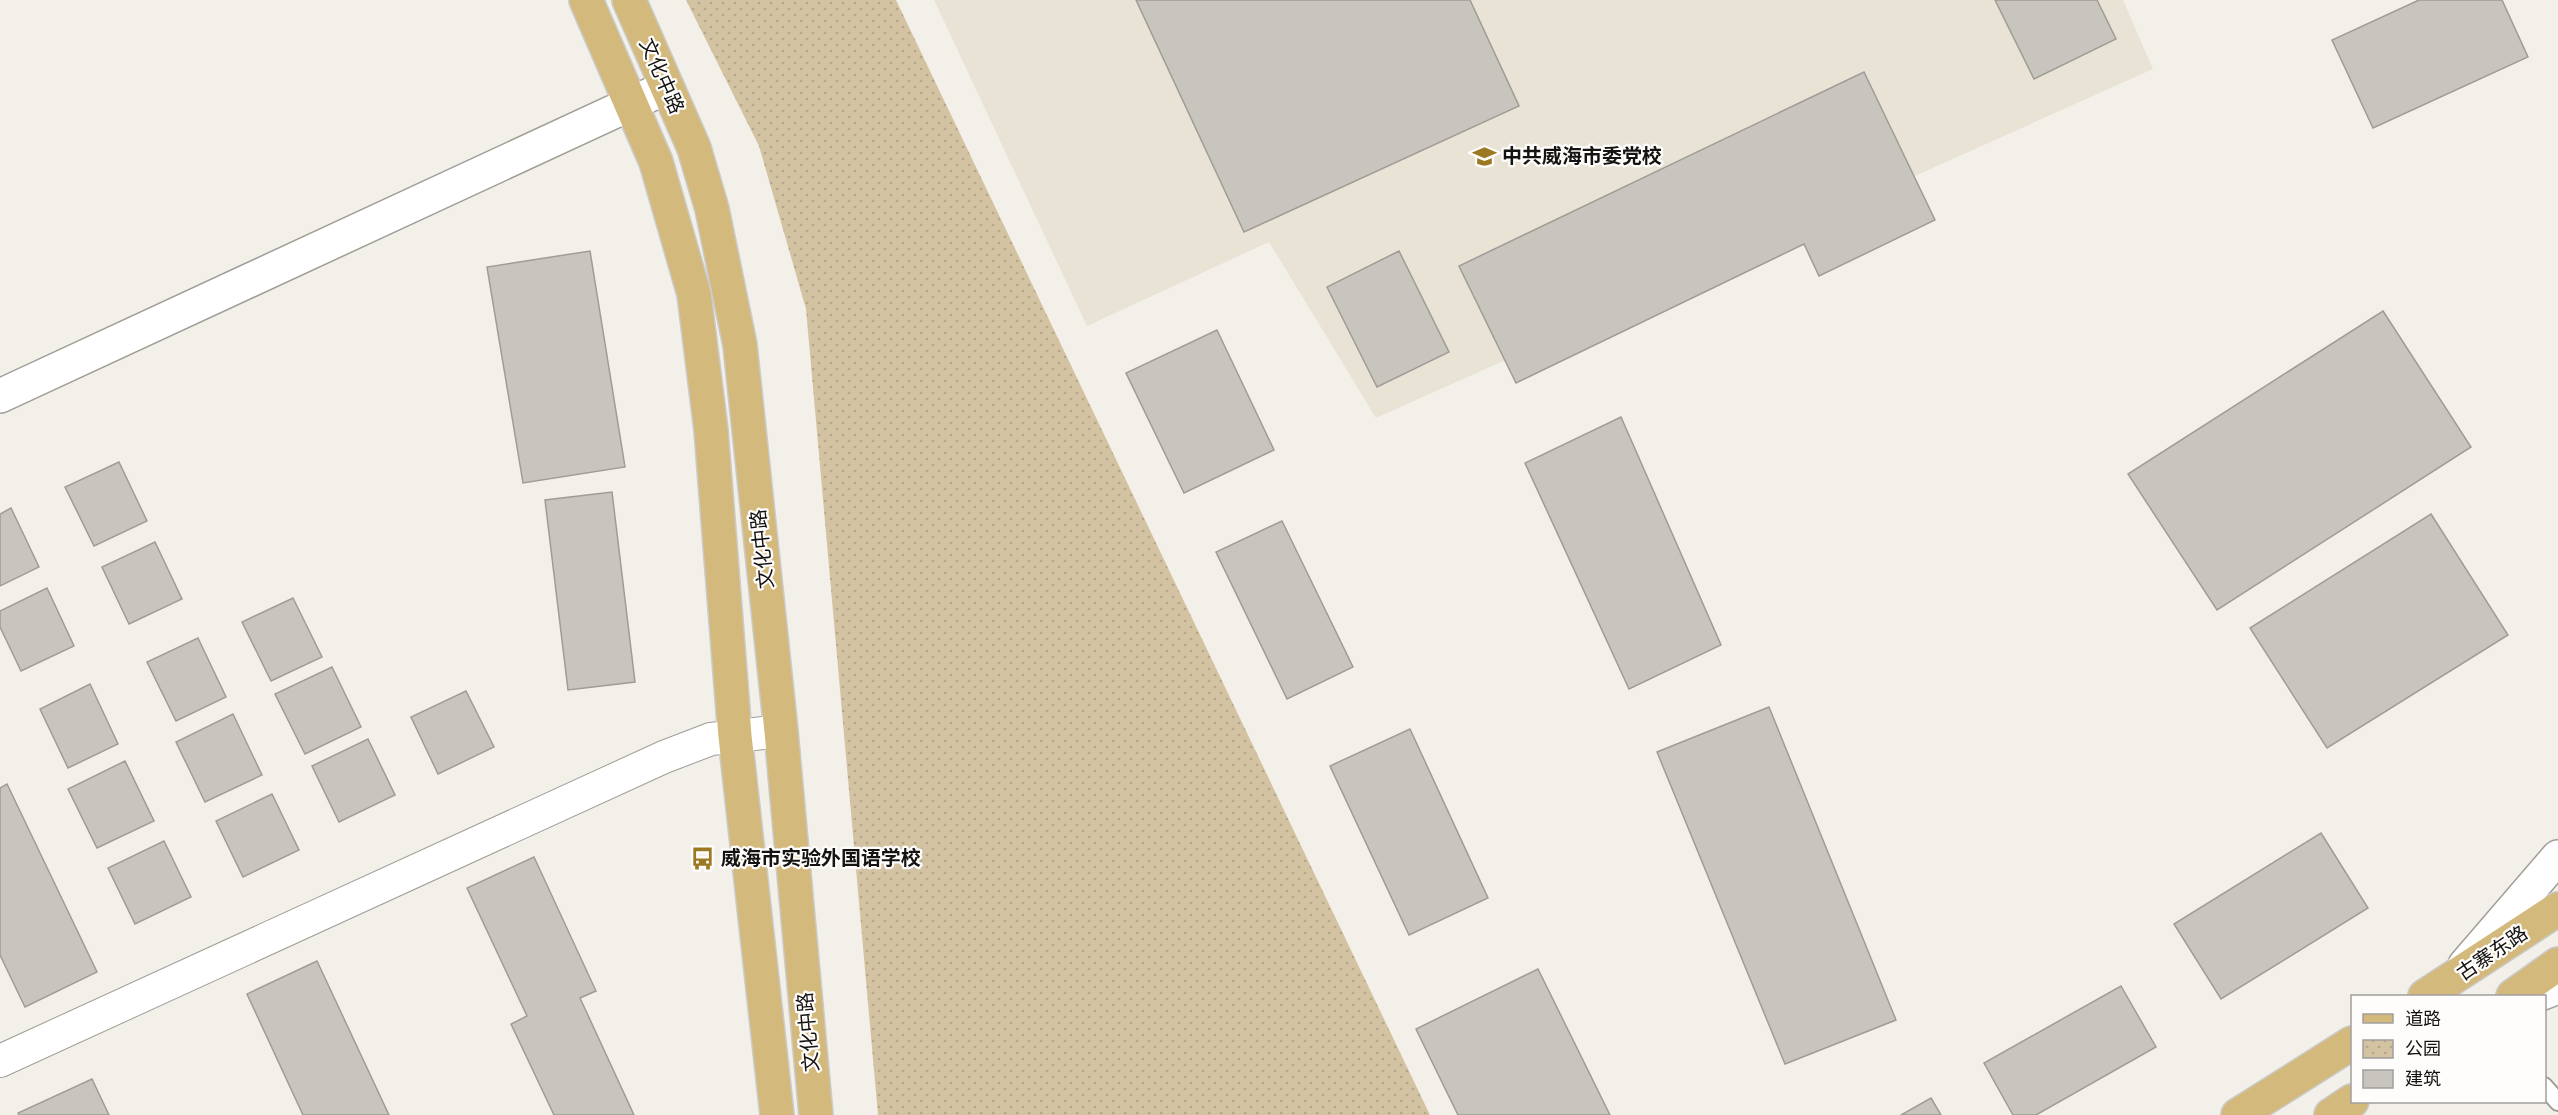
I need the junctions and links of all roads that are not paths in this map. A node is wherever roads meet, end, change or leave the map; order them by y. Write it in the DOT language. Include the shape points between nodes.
graph roads {
  1 [pos="586,0"];
  2 [pos="629,0"];
  3 [pos="667,87"];
  4 [pos="630,103"];
  5 [pos="0,396"];
  6 [pos="781,731"];
  7 [pos="735,736"];
  8 [pos="2558,857"];
  9 [pos="2558,909"];
  10 [pos="2558,964"];
  11 [pos="2454,979"];
  12 [pos="2558,987"];
  13 [pos="2427,995"];
  14 [pos="2514,995"];
  15 [pos="2538,995"];
  16 [pos="2351,1044"];
  17 [pos="0,1061"];
  18 [pos="2546,1088"];
  19 [pos="2351,1102"];
  20 [pos="2558,1102"];
  21 [pos="777,1115"];
  22 [pos="816,1115"];
  23 [pos="2238,1115"];
  24 [pos="2331,1115"];
  1 -- 4 [label="main road"];
  2 -- 3 [label="main road, 文化中路"];
  3 -- 4 [label="street"];
  3 -- 6 [label="main road, 文化中路" via="694,148 712,209 740,345"];
  4 -- 5 [label="street"];
  4 -- 7 [label="main road" via="656,162 694,294 711,430"];
  6 -- 7 [label="street"];
  6 -- 22 [label="main road, 文化中路"];
  7 -- 17 [label="street" via="711,739 664,757"];
  7 -- 21 [label="main road"];
  8 -- 11 [label="street"];
  9 -- 11 [label="main road, 古寨东路"];
  10 -- 14 [label="main road"];
  11 -- 13 [label="main road, 古寨东路"];
  12 -- 15 [label="street"];
  16 -- 23 [label="main road"];
  18 -- 20 [label="lane"];
  19 -- 24 [label="main road"];
}
